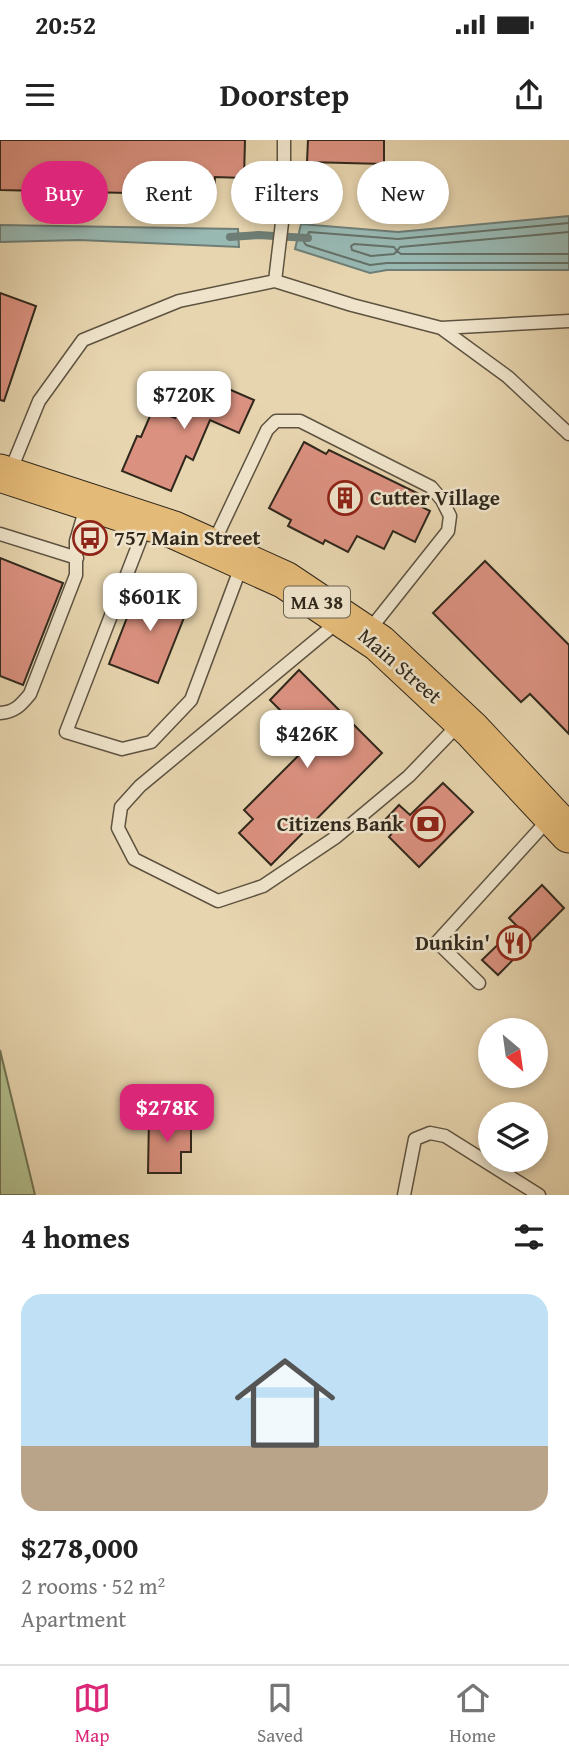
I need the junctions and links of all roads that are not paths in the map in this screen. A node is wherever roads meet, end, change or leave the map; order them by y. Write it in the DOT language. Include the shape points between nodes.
graph roads {
  1 [pos="285,140"];
  2 [pos="275,281"];
  3 [pos="569,321"];
  4 [pos="441,328"];
  5 [pos="569,434"];
  6 [pos="2,474"];
  7 [pos="88,501"];
  8 [pos="147,521"];
  9 [pos="0,534"];
  10 [pos="227,554"];
  11 [pos="76,558"];
  12 [pos="354,627"];
  13 [pos="0,713"];
  14 [pos="462,721"];
  15 [pos="560,825"];
  16 [pos="479,983"];
  17 [pos="404,1195"];
  18 [pos="539,1195"];
  1 -- 2 [label="lane"];
  2 -- 4 [label="lane"];
  2 -- 6 [label="lane" via="179,300 83,340 39,401"];
  3 -- 4 [label="lane"];
  4 -- 5 [label="lane" via="509,376"];
  6 -- 7 [label="main road, Main Street / MA 38"];
  7 -- 8 [label="main road, Main Street / MA 38"];
  7 -- 11 [label="lane" via="76,541"];
  8 -- 10 [label="main road, Main Street / MA 38"];
  8 -- 10 [label="lane" via="66,732 122,749 151,742 191,700"];
  9 -- 11 [label="lane"];
  10 -- 12 [label="main road, Main Street / MA 38" via="285,580"];
  10 -- 12 [label="lane" via="267,430 276,421 300,421 408,473 442,500 450,516 448,531"];
  11 -- 13 [label="lane" via="76,575 30,694 20,706"];
  12 -- 14 [label="main road, Main Street / MA 38"];
  12 -- 14 [label="lane" via="140,786 121,807 118,828 134,859 218,901 262,886 336,837 409,776"];
  14 -- 15 [label="main road, Main Street / MA 38"];
  15 -- 16 [label="lane" via="437,942"];
  17 -- 18 [label="lane" via="415,1139 430,1133 445,1136"];
}
